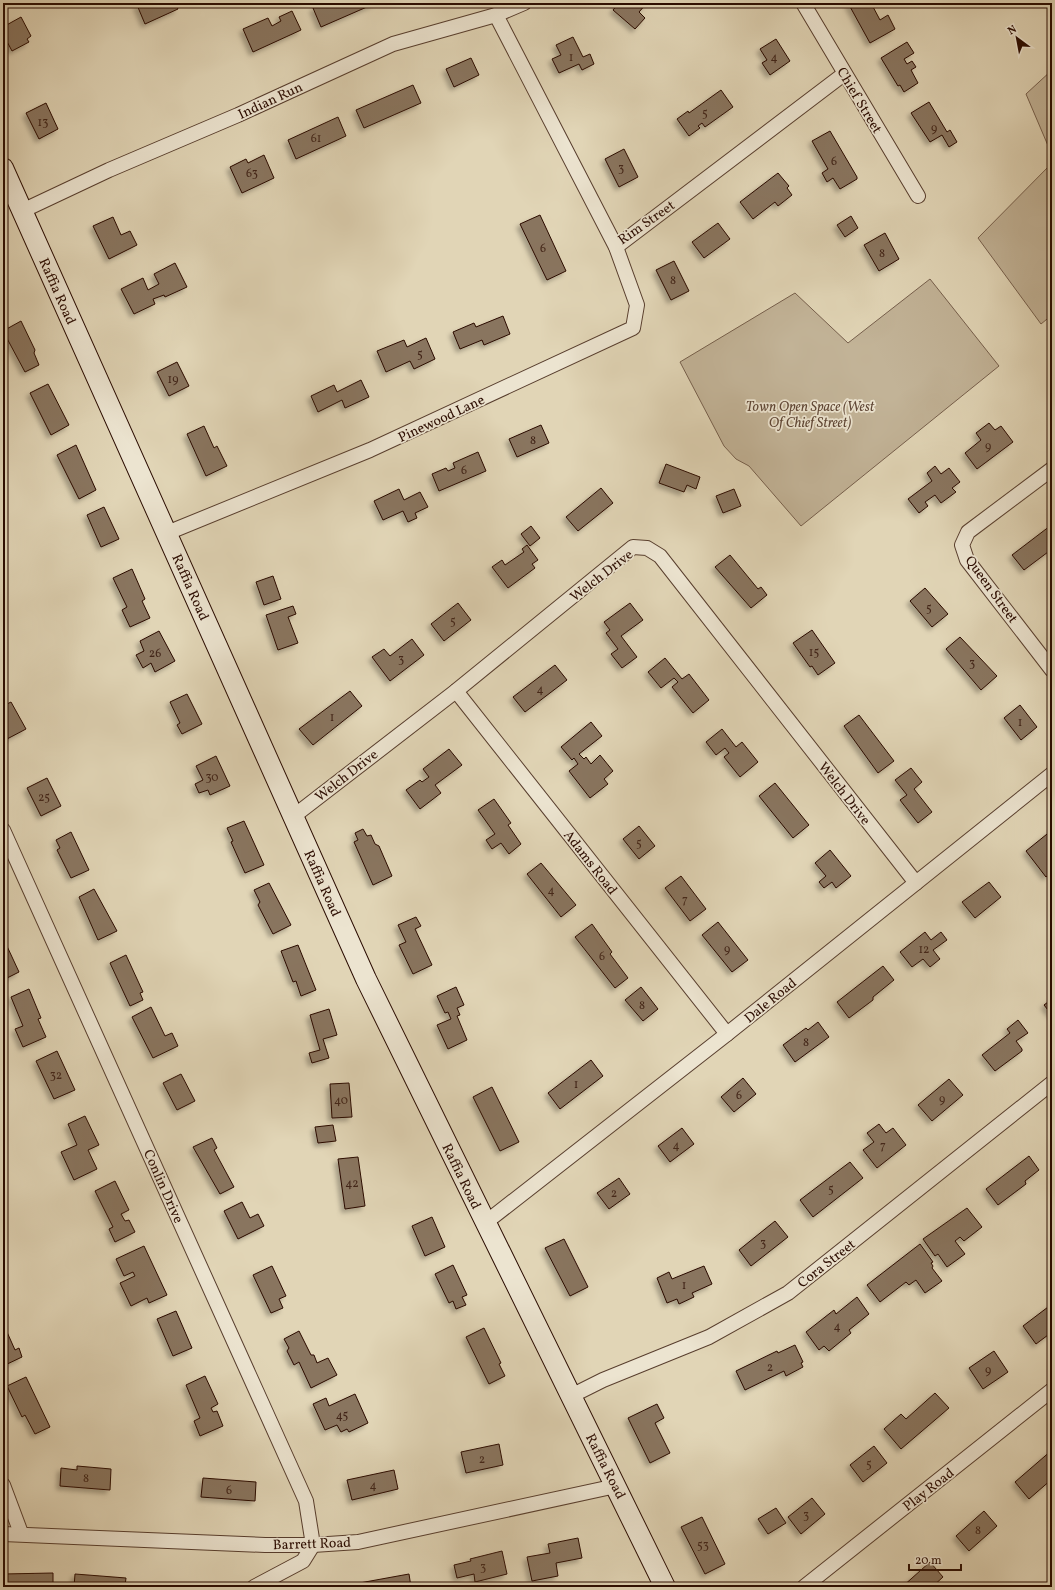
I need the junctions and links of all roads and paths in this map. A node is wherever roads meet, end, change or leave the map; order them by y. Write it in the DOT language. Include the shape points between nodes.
graph roads {
  1 [pos="524,3"];
  2 [pos="803,3"];
  3 [pos="496,15"];
  4 [pos="844,74"];
  5 [pos="3,168"];
  6 [pos="918,196"];
  7 [pos="22,211"];
  8 [pos="616,247"];
  9 [pos="1052,469"];
  10 [pos="167,533"];
  11 [pos="1052,670"];
  12 [pos="456,691"];
  13 [pos="1052,774"];
  14 [pos="294,816"];
  15 [pos="3,830"];
  16 [pos="916,883"];
  17 [pos="727,1034"];
  18 [pos="1052,1083"];
  19 [pos="485,1222"];
  20 [pos="1052,1390"];
  21 [pos="570,1396"];
  22 [pos="3,1485"];
  23 [pos="616,1486"];
  24 [pos="21,1533"];
  25 [pos="3,1534"];
  26 [pos="313,1546"];
  27 [pos="254,1587"];
  28 [pos="665,1587"];
  29 [pos="804,1587"];
  1 -- 3 [label="street, Indian Run"];
  2 -- 4 [label="street, Chief Street"];
  3 -- 7 [label="street, Indian Run" via="393,44"];
  3 -- 8 [label="street, Rim Street"];
  4 -- 6 [label="street, Chief Street"];
  4 -- 8 [label="street, Rim Street"];
  5 -- 7 [label="main road, Raffia Road"];
  7 -- 10 [label="main road, Raffia Road"];
  8 -- 10 [label="street, Pinewood Lane" via="637,305 633,328 370,450"];
  9 -- 11 [label="street, Queen Street" via="968,532 962,545 967,560"];
  10 -- 14 [label="main road, Raffia Road"];
  12 -- 14 [label="street, Welch Drive"];
  12 -- 16 [label="street, Welch Drive" via="633,547 647,548 660,556"];
  12 -- 17 [label="street, Adams Road"];
  13 -- 16 [label="street, Dale Road"];
  14 -- 19 [label="main road, Raffia Road" via="366,980"];
  15 -- 26 [label="street, Conlin Drive" via="306,1501"];
  16 -- 17 [label="street, Dale Road"];
  17 -- 19 [label="street, Dale Road"];
  18 -- 21 [label="street, Cora Street" via="788,1293 709,1337"];
  19 -- 21 [label="main road, Raffia Road"];
  20 -- 29 [label="street, Play Road"];
  21 -- 23 [label="main road, Raffia Road"];
  22 -- 24 [label="street"];
  23 -- 26 [label="street, Barrett Road" via="358,1542"];
  23 -- 28 [label="main road, Raffia Road"];
  24 -- 25 [label="street, Barrett Road"];
  24 -- 26 [label="street, Barrett Road"];
  26 -- 27 [label="street" via="303,1561"];
}
